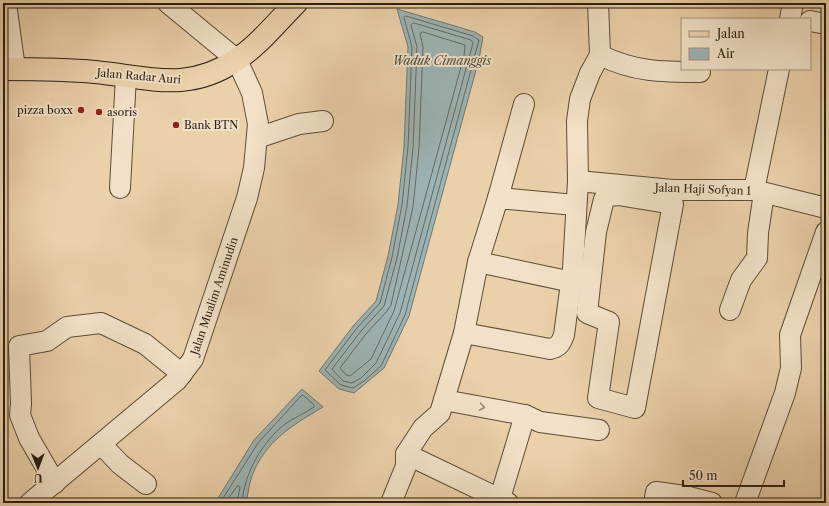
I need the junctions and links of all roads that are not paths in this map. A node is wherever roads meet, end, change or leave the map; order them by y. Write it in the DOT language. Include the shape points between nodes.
graph roads {
  1 [pos="6,3"];
  2 [pos="168,3"];
  3 [pos="296,3"];
  4 [pos="598,3"];
  5 [pos="811,21"];
  6 [pos="826,24"];
  7 [pos="600,55"];
  8 [pos="236,60"];
  9 [pos="9,69"];
  10 [pos="779,70"];
  11 [pos="700,72"];
  12 [pos="126,76"];
  13 [pos="524,104"];
  14 [pos="323,121"];
  15 [pos="257,138"];
  16 [pos="578,181"];
  17 [pos="120,188"];
  18 [pos="759,192"];
  19 [pos="673,197"];
  20 [pos="498,198"];
  21 [pos="575,205"];
  22 [pos="826,208"];
  23 [pos="826,232"];
  24 [pos="478,262"];
  25 [pos="572,282"];
  26 [pos="730,310"];
  27 [pos="464,333"];
  28 [pos="182,374"];
  29 [pos="442,407"];
  30 [pos="529,421"];
  31 [pos="599,430"];
  32 [pos="101,444"];
  33 [pos="406,454"];
  34 [pos="55,482"];
  35 [pos="146,484"];
  36 [pos="504,501"];
  37 [pos="30,503"];
  38 [pos="391,503"];
  39 [pos="654,503"];
  40 [pos="712,503"];
  41 [pos="745,503"];
  1 -- 9 [label="street"];
  2 -- 8 [label="street"];
  3 -- 8 [label="main road, Jalan Radar Auri" via="255,45"];
  4 -- 7 [label="street"];
  5 -- 6 [label="street"];
  7 -- 11 [label="street" via="639,69"];
  7 -- 16 [label="street" via="580,99 577,127"];
  8 -- 12 [label="main road, Jalan Radar Auri" via="209,74 186,80"];
  8 -- 15 [label="street, Jalan Mualim Aminudin" via="252,93 257,114"];
  9 -- 12 [label="main road, Jalan Radar Auri" via="95,72"];
  10 -- 18 [label="street"];
  12 -- 17 [label="street"];
  13 -- 20 [label="street"];
  14 -- 15 [label="street" via="299,124"];
  15 -- 28 [label="street, Jalan Mualim Aminudin" via="252,183 192,359"];
  16 -- 19 [label="street, Jalan Haji Sofyan 1"];
  16 -- 21 [label="street"];
  18 -- 19 [label="street, Jalan Haji Sofyan 1"];
  18 -- 22 [label="street, Jalan Haji Sofyan 1"];
  18 -- 26 [label="street" via="757,258 741,280"];
  19 -- 19 [label="street" via="618,195 604,199 596,232 587,313 609,322 598,398 635,408"];
  20 -- 21 [label="street"];
  20 -- 24 [label="street"];
  21 -- 25 [label="street"];
  23 -- 41 [label="street" via="790,335 791,368 785,393"];
  24 -- 25 [label="street"];
  24 -- 27 [label="street"];
  25 -- 27 [label="street" via="564,335 558,346 550,349"];
  27 -- 29 [label="street"];
  28 -- 32 [label="street, Jalan Mualim Aminudin"];
  28 -- 34 [label="street" via="145,344 101,323 67,327 47,341 18,346 20,415 29,438"];
  29 -- 30 [label="street"];
  29 -- 33 [label="street" via="423,428"];
  30 -- 31 [label="street"];
  30 -- 36 [label="street"];
  32 -- 34 [label="street, Jalan Mualim Aminudin"];
  32 -- 35 [label="street" via="120,464"];
  33 -- 36 [label="street"];
  33 -- 38 [label="street" via="406,466"];
  34 -- 37 [label="street, Jalan Mualim Aminudin"];
  39 -- 40 [label="street" via="656,492"];
}
